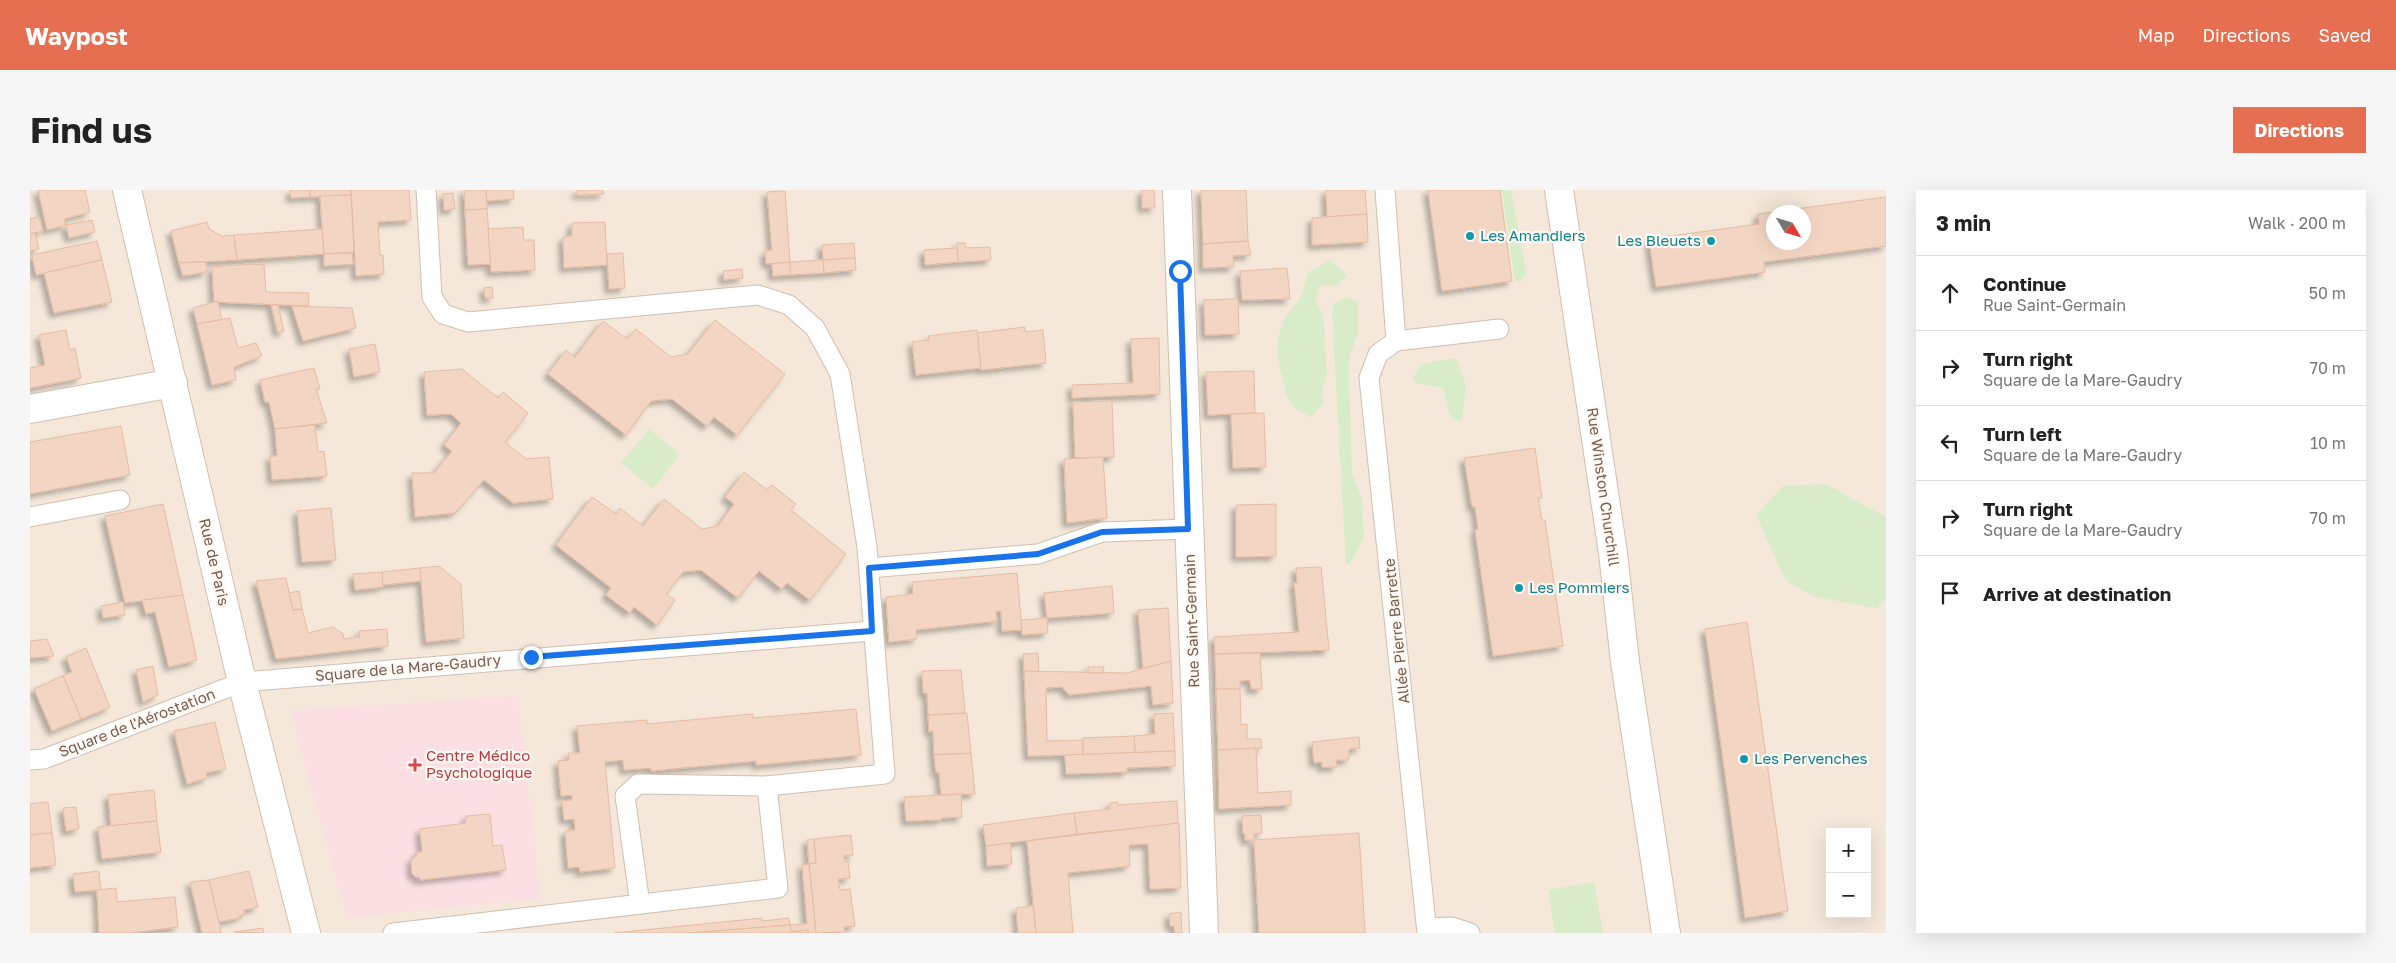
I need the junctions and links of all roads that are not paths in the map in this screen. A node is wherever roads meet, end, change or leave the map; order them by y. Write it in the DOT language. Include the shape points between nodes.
graph roads {
  1 [pos="127,190"];
  2 [pos="426,190"];
  3 [pos="1177,190"];
  4 [pos="1385,190"];
  5 [pos="1559,190"];
  6 [pos="1499,329"];
  7 [pos="1396,341"];
  8 [pos="172,383"];
  9 [pos="30,409"];
  10 [pos="120,500"];
  11 [pos="30,517"];
  12 [pos="1188,529"];
  13 [pos="869,568"];
  14 [pos="872,631"];
  15 [pos="242,682"];
  16 [pos="30,760"];
  17 [pos="767,786"];
  18 [pos="640,904"];
  19 [pos="1427,930"];
  20 [pos="306,933"];
  21 [pos="393,933"];
  22 [pos="1204,933"];
  23 [pos="1470,933"];
  24 [pos="1666,933"];
  1 -- 8 [label="street, Rue de Paris"];
  2 -- 13 [label="lane" via="432,297 443,314 468,322 758,295 789,305 815,328 840,374"];
  3 -- 12 [label="street, Rue Saint-Germain"];
  4 -- 7 [label="lane"];
  5 -- 24 [label="street, Rue Winston Churchill"];
  6 -- 7 [label="lane"];
  7 -- 19 [label="lane, Allée Pierre Barrette" via="1378,354 1369,378"];
  8 -- 9 [label="street"];
  8 -- 15 [label="street, Rue de Paris"];
  10 -- 11 [label="lane"];
  12 -- 13 [label="lane" via="1102,532 1038,554"];
  12 -- 22 [label="street, Rue Saint-Germain"];
  13 -- 14 [label="lane"];
  14 -- 15 [label="lane, Square de la Mare-Gaudry"];
  14 -- 17 [label="lane" via="885,774"];
  15 -- 16 [label="lane, Square de l'Aérostation" via="44,759"];
  15 -- 20 [label="street, Rue de Paris"];
  17 -- 18 [label="lane" via="778,888"];
  17 -- 18 [label="lane" via="638,784 631,790 625,796"];
  18 -- 21 [label="lane"];
  19 -- 23 [label="lane" via="1452,927"];
}
